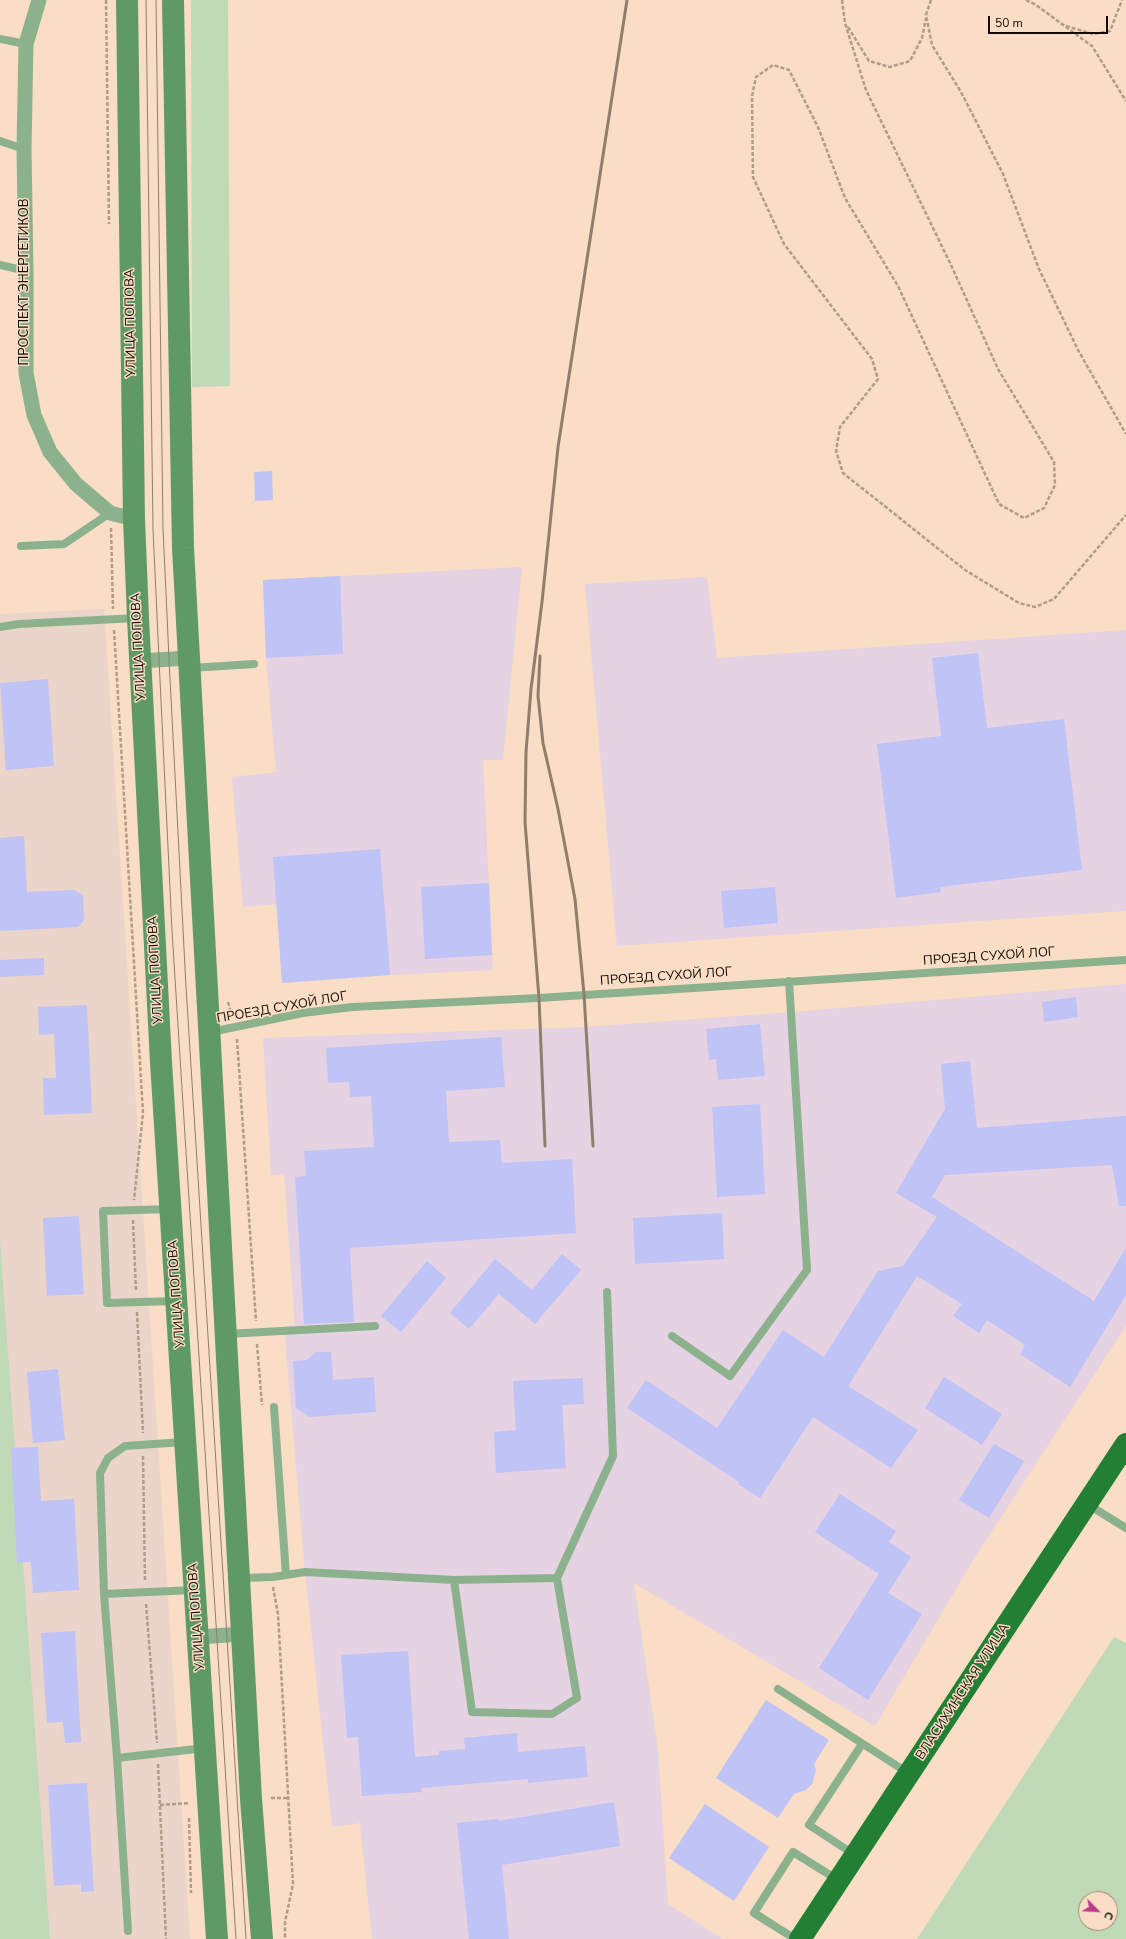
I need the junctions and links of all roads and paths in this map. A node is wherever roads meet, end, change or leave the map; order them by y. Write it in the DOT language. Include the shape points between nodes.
graph roads {
  1 [pos="40,0"];
  2 [pos="127,0"];
  3 [pos="173,0"];
  4 [pos="842,0"];
  5 [pos="930,0"];
  6 [pos="1026,0"];
  7 [pos="1122,0"];
  8 [pos="926,15"];
  9 [pos="845,23"];
  10 [pos="1064,25"];
  11 [pos="0,39"];
  12 [pos="26,44"];
  13 [pos="1126,102"];
  14 [pos="0,141"];
  15 [pos="24,149"];
  16 [pos="0,265"];
  17 [pos="26,271"];
  18 [pos="1126,434"];
  19 [pos="110,513"];
  20 [pos="1126,514"];
  21 [pos="134,519"];
  22 [pos="21,546"];
  23 [pos="138,618"];
  24 [pos="113,619"];
  25 [pos="0,627"];
  26 [pos="140,661"];
  27 [pos="189,663"];
  28 [pos="254,664"];
  29 [pos="1126,960"];
  30 [pos="789,982"];
  31 [pos="209,1033"];
  32 [pos="171,1209"];
  33 [pos="132,1210"];
  34 [pos="607,1292"];
  35 [pos="177,1301"];
  36 [pos="137,1302"];
  37 [pos="375,1326"];
  38 [pos="226,1334"];
  39 [pos="672,1336"];
  40 [pos="274,1407"];
  41 [pos="187,1442"];
  42 [pos="1126,1444"];
  43 [pos="143,1445"];
  44 [pos="1087,1504"];
  45 [pos="1126,1528"];
  46 [pos="286,1575"];
  47 [pos="239,1578"];
  48 [pos="557,1578"];
  49 [pos="454,1580"];
  50 [pos="195,1590"];
  51 [pos="145,1592"];
  52 [pos="104,1594"];
  53 [pos="242,1634"];
  54 [pos="198,1637"];
  55 [pos="778,1689"];
  56 [pos="862,1744"];
  57 [pos="206,1748"];
  58 [pos="158,1754"];
  59 [pos="117,1758"];
  60 [pos="909,1774"];
  61 [pos="271,1798"];
  62 [pos="288,1798"];
  63 [pos="160,1805"];
  64 [pos="190,1808"];
  65 [pos="189,1814"];
  66 [pos="855,1855"];
  67 [pos="838,1881"];
  68 [pos="191,1893"];
  69 [pos="128,1931"];
  70 [pos="166,1939"];
  71 [pos="217,1939"];
  72 [pos="262,1939"];
  73 [pos="795,1939"];
  74 [pos="800,1939"];
  1 -- 12 [label="street, ПРОСПЕКТ ЭНЕРГЕТИКОВ"];
  2 -- 21 [label="main road, УЛИЦА ПОПОВА"];
  3 -- 27 [label="main road" via="183,533"];
  4 -- 9 [label="path"];
  5 -- 8 [label="path"];
  6 -- 10 [label="path"];
  7 -- 10 [label="path" via="1110,31 1093,34"];
  8 -- 9 [label="path" via="922,38 910,61 890,67 870,61"];
  8 -- 18 [label="path" via="932,45 961,92 1003,174 1042,275 1078,350"];
  9 -- 20 [label="path" via="866,90 952,265 998,369 1054,462 1055,485 1044,508 1024,518 1000,504 898,286 845,198 818,127 800,90 789,70 773,65 756,78 752,96 753,177 784,244 872,358 878,379 840,427 836,451 843,473 965,570 1019,603 1035,607 1054,599"];
  10 -- 13 [label="path" via="1092,46"];
  11 -- 12 [label="lane"];
  12 -- 15 [label="street, ПРОСПЕКТ ЭНЕРГЕТИКОВ"];
  14 -- 15 [label="lane"];
  15 -- 17 [label="street, ПРОСПЕКТ ЭНЕРГЕТИКОВ"];
  16 -- 17 [label="lane"];
  17 -- 19 [label="street, ПРОСПЕКТ ЭНЕРГЕТИКОВ" via="26,373 34,415 50,452 76,484"];
  19 -- 21 [label="street, ПРОСПЕКТ ЭНЕРГЕТИКОВ"];
  19 -- 22 [label="lane" via="64,544"];
  21 -- 23 [label="main road, УЛИЦА ПОПОВА"];
  23 -- 24 [label="lane"];
  23 -- 26 [label="main road, УЛИЦА ПОПОВА"];
  24 -- 25 [label="lane"];
  24 -- 33 [label="path" via="143,1113"];
  26 -- 27 [label="street"];
  26 -- 32 [label="main road, УЛИЦА ПОПОВА"];
  27 -- 28 [label="lane"];
  27 -- 31 [label="main road"];
  29 -- 30 [label="lane, ПРОЕЗД СУХОЙ ЛОГ"];
  30 -- 31 [label="lane, ПРОЕЗД СУХОЙ ЛОГ" via="352,1007 303,1013"];
  30 -- 39 [label="lane" via="807,1270 730,1376"];
  31 -- 38 [label="main road"];
  32 -- 33 [label="lane"];
  32 -- 35 [label="main road, УЛИЦА ПОПОВА"];
  33 -- 36 [label="path"];
  33 -- 36 [label="lane" via="103,1211 107,1303"];
  34 -- 48 [label="lane" via="613,1456"];
  35 -- 36 [label="lane"];
  35 -- 41 [label="main road, УЛИЦА ПОПОВА"];
  36 -- 43 [label="path"];
  37 -- 38 [label="lane"];
  38 -- 47 [label="main road"];
  40 -- 46 [label="lane"];
  41 -- 43 [label="lane"];
  41 -- 50 [label="main road, УЛИЦА ПОПОВА"];
  42 -- 44 [label="highway, ВЛАСИХИНСКАЯ УЛИЦА"];
  43 -- 51 [label="path"];
  43 -- 52 [label="lane" via="125,1446 108,1458 100,1473"];
  44 -- 45 [label="lane"];
  44 -- 60 [label="highway, ВЛАСИХИНСКАЯ УЛИЦА"];
  46 -- 47 [label="lane"];
  46 -- 49 [label="lane" via="305,1572"];
  47 -- 53 [label="main road"];
  48 -- 49 [label="lane"];
  48 -- 49 [label="lane" via="577,1698 552,1714 472,1712"];
  50 -- 51 [label="lane"];
  50 -- 54 [label="main road, УЛИЦА ПОПОВА"];
  51 -- 52 [label="lane"];
  51 -- 58 [label="path"];
  52 -- 59 [label="lane"];
  53 -- 54 [label="street"];
  53 -- 72 [label="main road"];
  54 -- 57 [label="main road, УЛИЦА ПОПОВА"];
  55 -- 56 [label="lane"];
  56 -- 60 [label="lane"];
  56 -- 66 [label="lane" via="810,1825"];
  57 -- 58 [label="lane"];
  57 -- 71 [label="main road, УЛИЦА ПОПОВА"];
  58 -- 59 [label="lane"];
  58 -- 63 [label="path"];
  59 -- 69 [label="lane"];
  60 -- 66 [label="highway, ВЛАСИХИНСКАЯ УЛИЦА"];
  61 -- 62 [label="path"];
  63 -- 64 [label="path" via="190,1802"];
  63 -- 70 [label="path"];
  65 -- 68 [label="path"];
  66 -- 67 [label="highway, ВЛАСИХИНСКАЯ УЛИЦА"];
  67 -- 73 [label="lane" via="793,1852 754,1913"];
  67 -- 74 [label="highway, ВЛАСИХИНСКАЯ УЛИЦА"];
}
